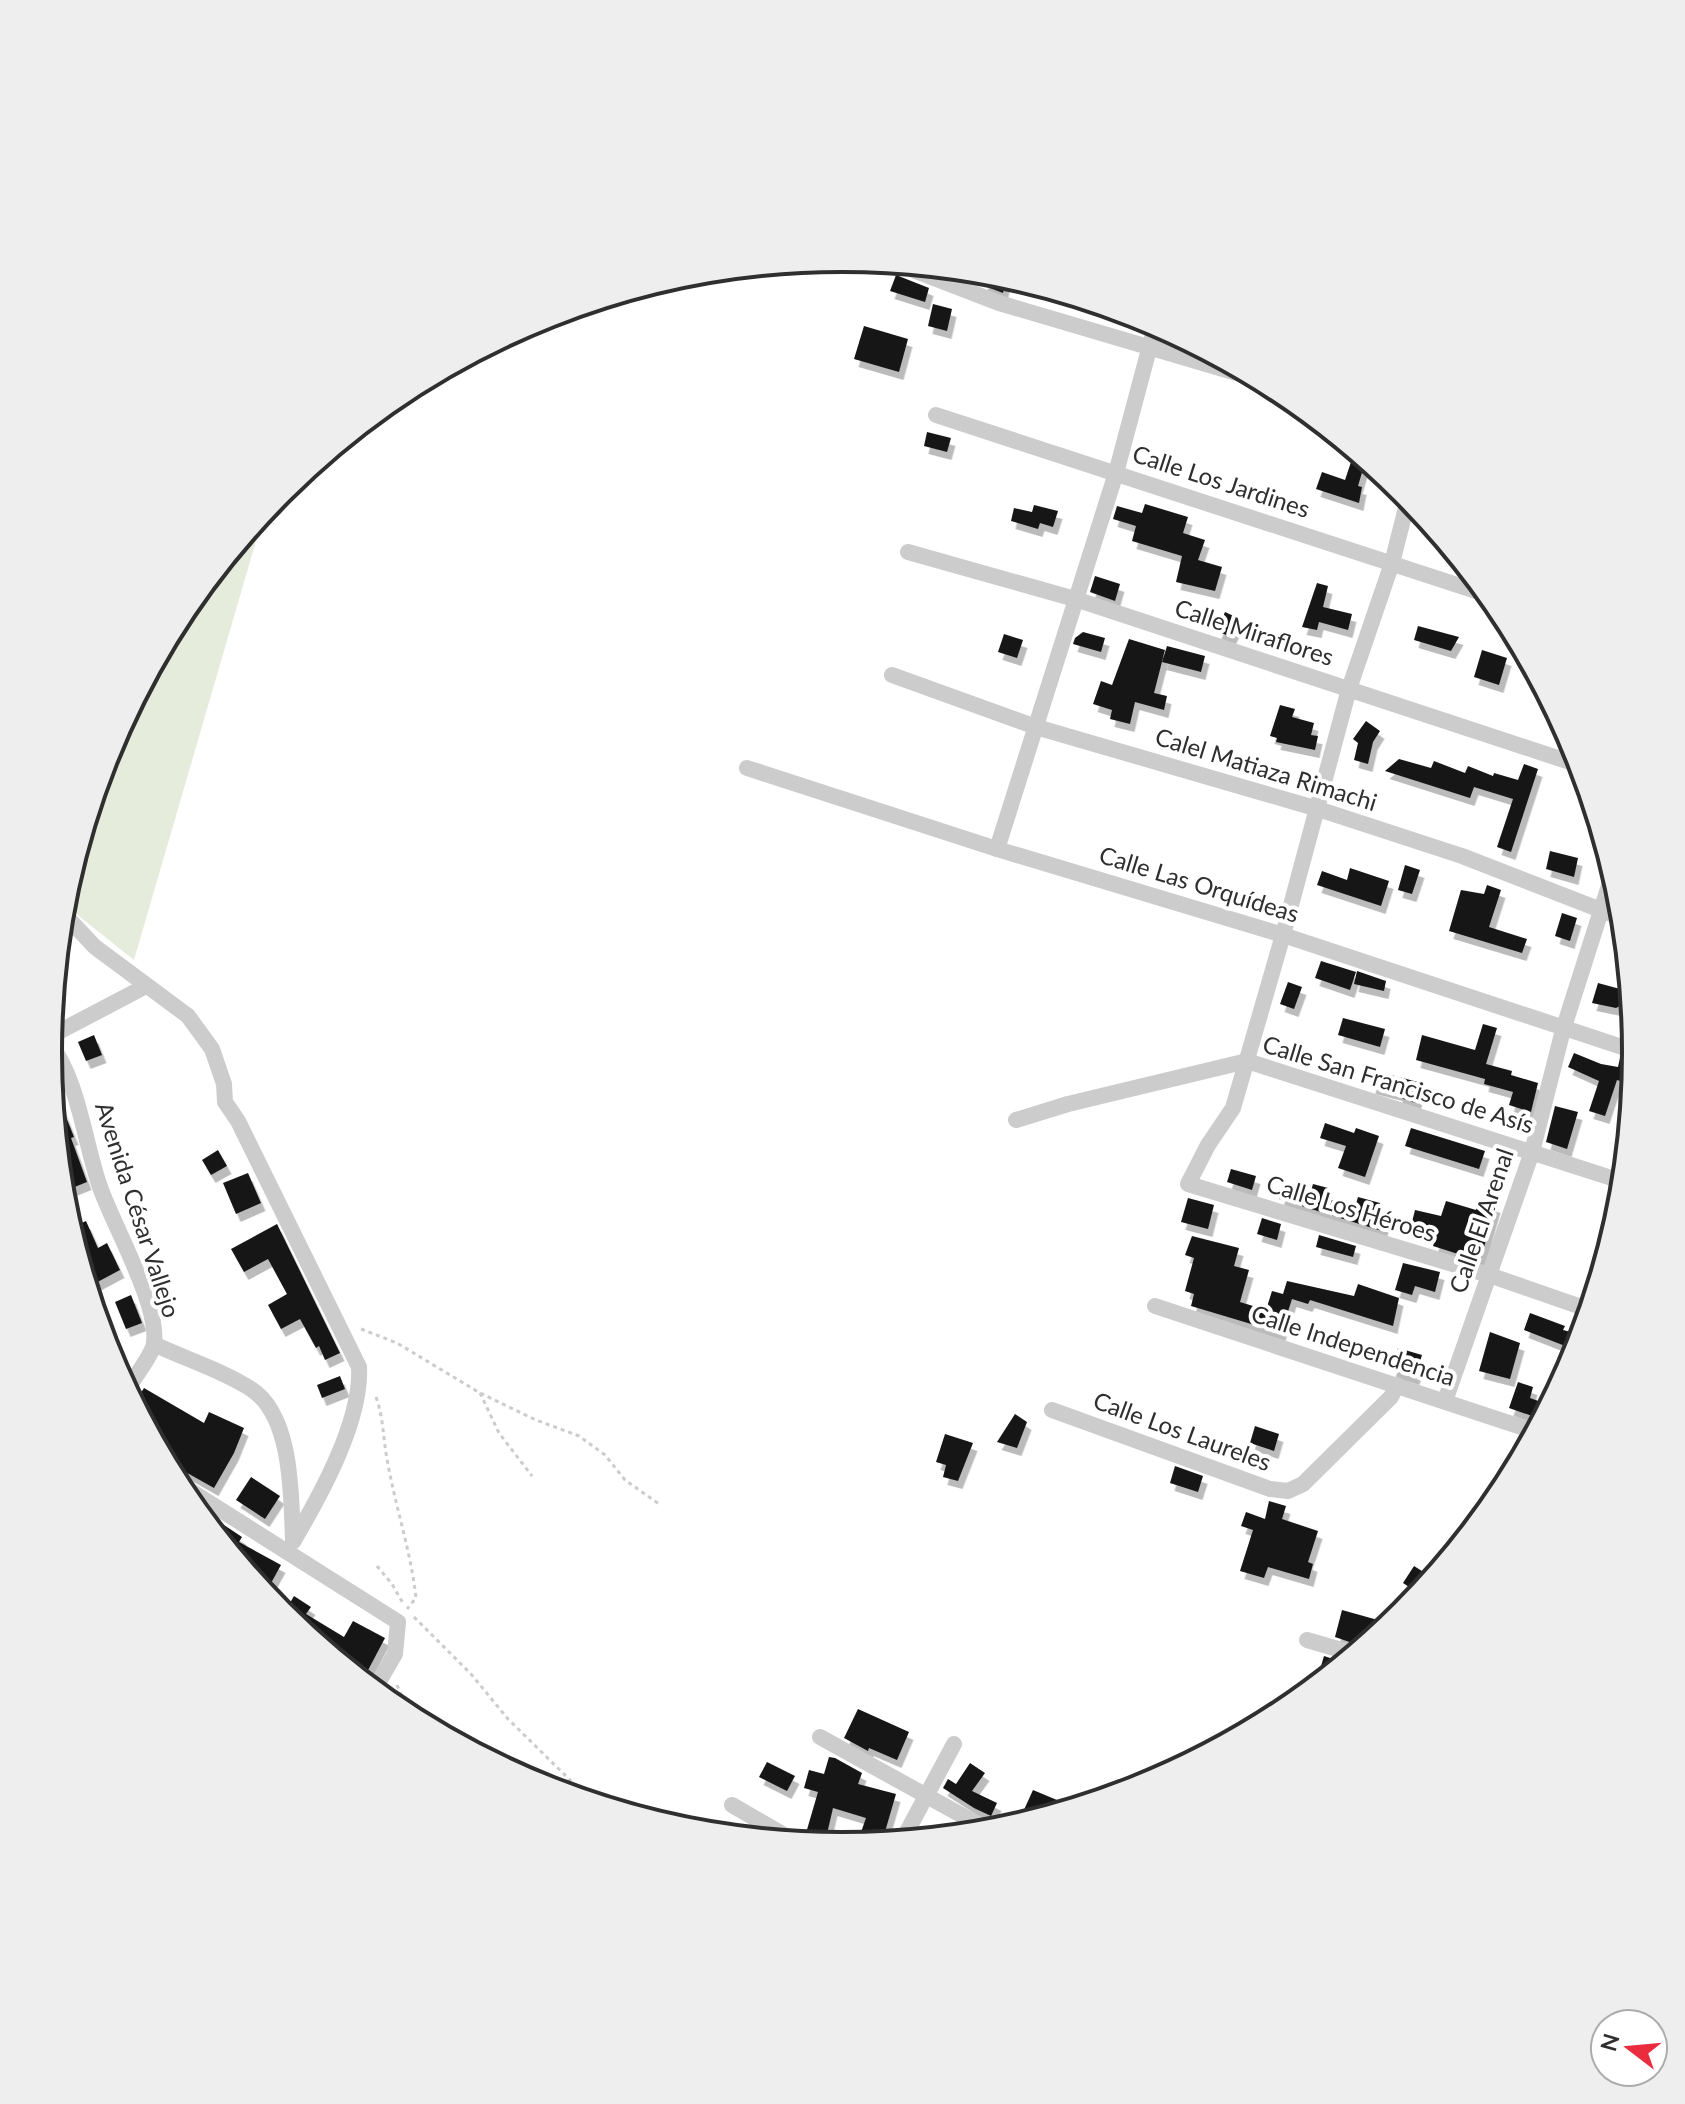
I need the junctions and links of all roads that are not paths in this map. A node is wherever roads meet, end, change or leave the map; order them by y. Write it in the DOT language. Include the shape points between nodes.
graph roads {
  1 [pos="930,277"];
  2 [pos="1152,336"];
  3 [pos="1148,348"];
  4 [pos="1218,368"];
  5 [pos="936,415"];
  6 [pos="1116,473"];
  7 [pos="1405,512"];
  8 [pos="908,552"];
  9 [pos="1392,563"];
  10 [pos="1471,589"];
  11 [pos="1075,599"];
  12 [pos="892,675"];
  13 [pos="1349,689"];
  14 [pos="1036,727"];
  15 [pos="1567,761"];
  16 [pos="747,768"];
  17 [pos="1318,809"];
  18 [pos="997,849"];
  19 [pos="1606,892"];
  20 [pos="1599,911"];
  21 [pos="1610,915"];
  22 [pos="73,925"];
  23 [pos="1283,935"];
  24 [pos="146,986"];
  25 [pos="1563,1030"];
  26 [pos="63,1032"];
  27 [pos="1623,1048"];
  28 [pos="1247,1061"];
  29 [pos="63,1066"];
  30 [pos="1016,1120"];
  31 [pos="1532,1152"];
  32 [pos="1612,1178"];
  33 [pos="1489,1275"];
  34 [pos="1155,1306"];
  35 [pos="1581,1307"];
  36 [pos="154,1344"];
  37 [pos="134,1379"];
  38 [pos="1397,1385"];
  39 [pos="1445,1401"];
  40 [pos="1052,1410"];
  41 [pos="1526,1428"];
  42 [pos="201,1496"];
  43 [pos="291,1548"];
  44 [pos="1307,1640"];
  45 [pos="1343,1650"];
  46 [pos="380,1680"];
  47 [pos="820,1737"];
  48 [pos="954,1744"];
  49 [pos="926,1795"];
  50 [pos="732,1805"];
  51 [pos="973,1821"];
  52 [pos="774,1829"];
  53 [pos="908,1830"];
  1 -- 3 [label="street"];
  2 -- 3 [label="street"];
  3 -- 4 [label="street"];
  3 -- 6 [label="street"];
  5 -- 6 [label="street, Calle Los Jardines"];
  6 -- 9 [label="street, Calle Los Jardines"];
  6 -- 11 [label="street"];
  7 -- 9 [label="street"];
  8 -- 11 [label="street, Calle Miraflores"];
  9 -- 10 [label="street, Calle Los Jardines"];
  9 -- 13 [label="street"];
  11 -- 13 [label="street, Calle Miraflores"];
  11 -- 14 [label="street"];
  12 -- 14 [label="street, Calel Matiaza Rimachi"];
  13 -- 15 [label="street, Calle Miraflores"];
  13 -- 17 [label="street"];
  14 -- 17 [label="street, Calel Matiaza Rimachi"];
  14 -- 18 [label="street"];
  16 -- 18 [label="street, Calle Las Orquídeas"];
  17 -- 20 [label="street, Calel Matiaza Rimachi" via="1532,881"];
  17 -- 23 [label="street"];
  18 -- 23 [label="street, Calle Las Orquídeas"];
  19 -- 20 [label="street, Calle El Arenal"];
  20 -- 21 [label="street, Calel Matiaza Rimachi"];
  20 -- 25 [label="street, Calle El Arenal"];
  22 -- 24 [label="street"];
  23 -- 25 [label="street, Calle Las Orquídeas"];
  23 -- 28 [label="street"];
  24 -- 26 [label="street"];
  24 -- 43 [label="street" via="188,1016 212,1049 225,1102 359,1367 352,1416"];
  25 -- 27 [label="street, Calle Las Orquídeas"];
  25 -- 31 [label="street, Calle El Arenal"];
  28 -- 30 [label="street, Calle San Francisco de Asís"];
  28 -- 31 [label="street, Calle San Francisco de Asís"];
  28 -- 33 [label="street, Calle Los Héroes" via="1233,1108 1188,1184"];
  29 -- 36 [label="street, Avenida César Vallejo" via="100,1186 145,1295"];
  31 -- 32 [label="street, Calle San Francisco de Asís"];
  31 -- 33 [label="street, Calle El Arenal"];
  33 -- 35 [label="street, Calle Los Héroes"];
  33 -- 39 [label="street, Calle El Arenal"];
  34 -- 38 [label="street, Calle Independencia"];
  36 -- 37 [label="street, Avenida César Vallejo"];
  36 -- 43 [label="street" via="253,1390 272,1411 291,1491"];
  38 -- 39 [label="street, Calle Independencia"];
  38 -- 40 [label="street, Calle Los Laureles" via="1303,1484 1288,1491"];
  39 -- 41 [label="street, Calle Independencia"];
  42 -- 43 [label="street"];
  43 -- 46 [label="street" via="398,1622 395,1654"];
  44 -- 45 [label="street"];
  47 -- 49 [label="street"];
  48 -- 49 [label="street"];
  49 -- 51 [label="street"];
  49 -- 53 [label="street"];
  50 -- 52 [label="street"];
}
